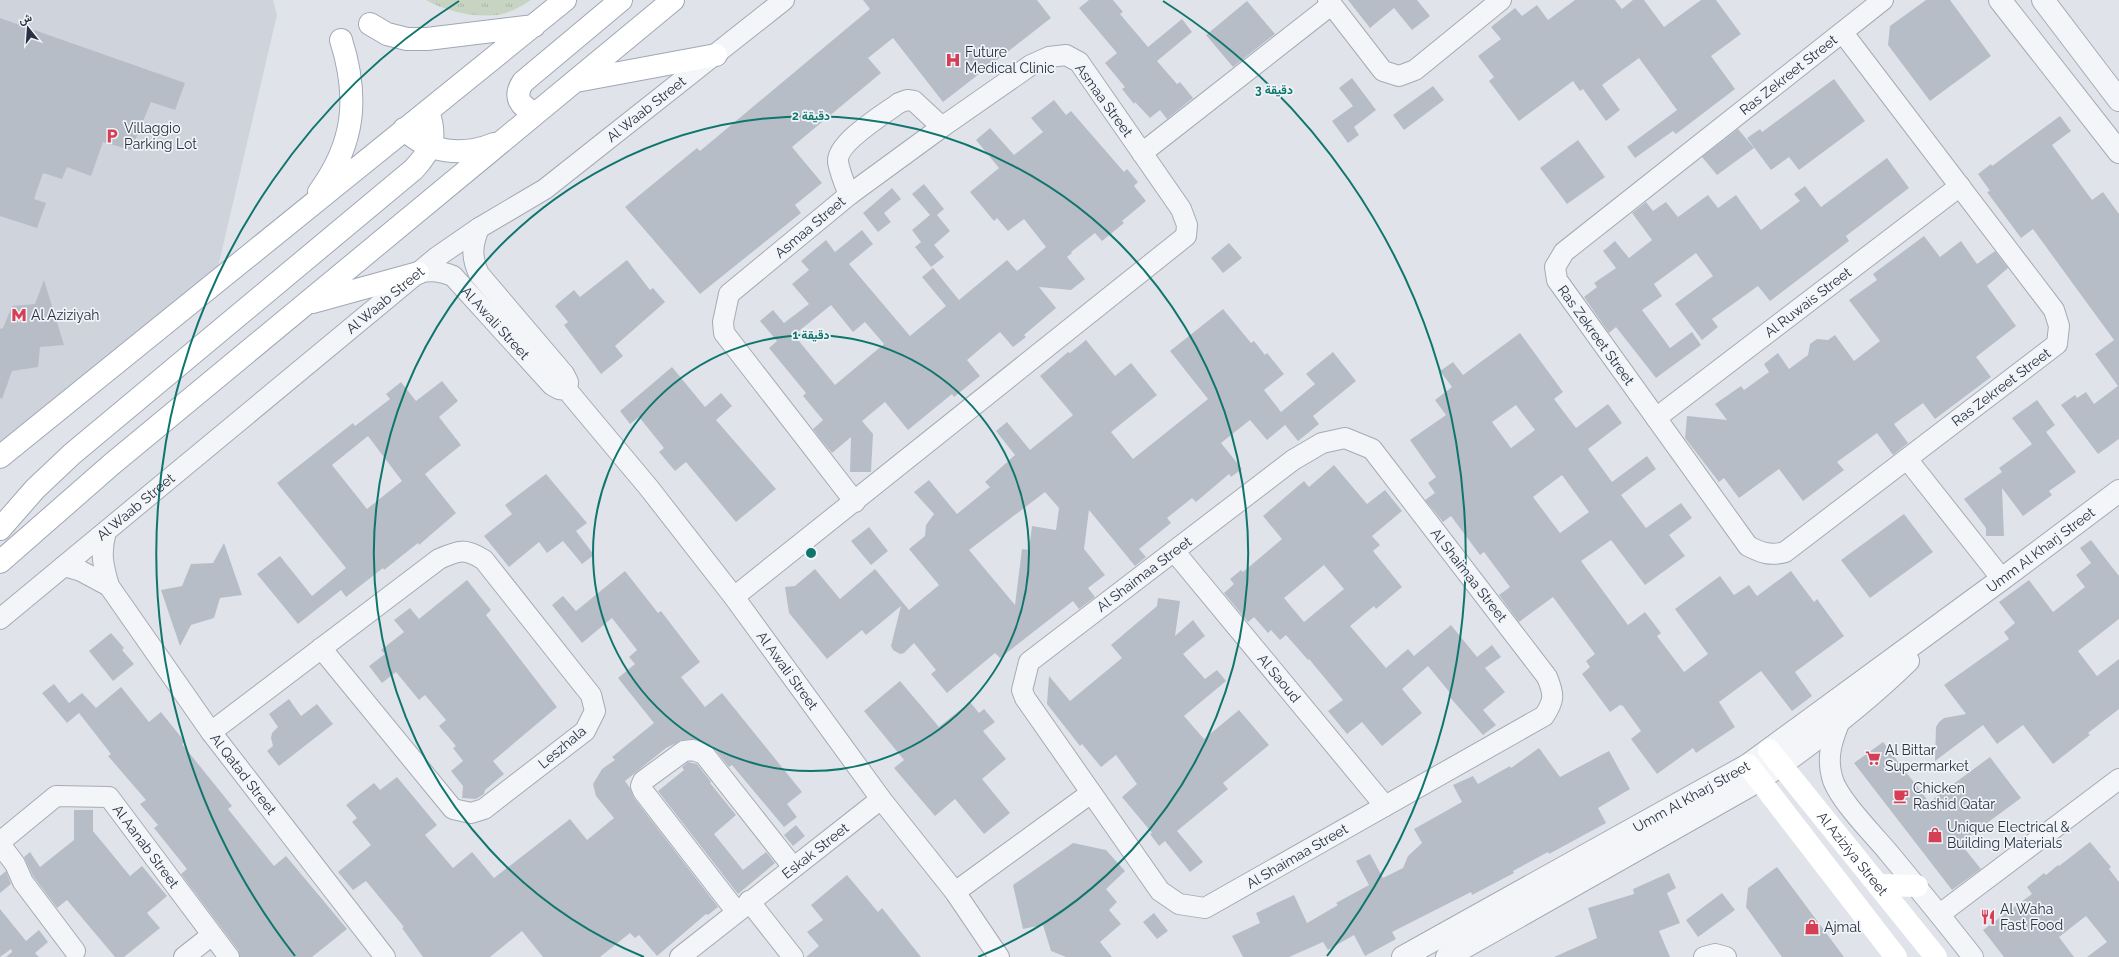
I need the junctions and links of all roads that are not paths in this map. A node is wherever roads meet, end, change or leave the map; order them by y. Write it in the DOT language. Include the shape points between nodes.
graph roads {
  1 [pos="565,0"];
  2 [pos="621,0"];
  3 [pos="673,0"];
  4 [pos="784,0"];
  5 [pos="1501,0"];
  6 [pos="1883,0"];
  7 [pos="2000,0"];
  8 [pos="2043,0"];
  9 [pos="1330,2"];
  10 [pos="370,24"];
  11 [pos="534,26"];
  12 [pos="1843,32"];
  13 [pos="340,40"];
  14 [pos="716,55"];
  15 [pos="573,82"];
  16 [pos="2119,100"];
  17 [pos="428,111"];
  18 [pos="536,113"];
  19 [pos="942,127"];
  20 [pos="404,129"];
  21 [pos="502,141"];
  22 [pos="432,147"];
  23 [pos="2119,152"];
  24 [pos="1142,153"];
  25 [pos="1960,186"];
  26 [pos="849,195"];
  27 [pos="305,212"];
  28 [pos="479,228"];
  29 [pos="418,273"];
  30 [pos="304,304"];
  31 [pos="567,390"];
  32 [pos="1656,418"];
  33 [pos="0,457"];
  34 [pos="1907,459"];
  35 [pos="2119,490"];
  36 [pos="855,502"];
  37 [pos="0,529"];
  38 [pos="106,532"];
  39 [pos="1174,551"];
  40 [pos="0,562"];
  41 [pos="64,566"];
  42 [pos="2002,579"];
  43 [pos="109,586"];
  44 [pos="734,597"];
  45 [pos="1962,608"];
  46 [pos="0,619"];
  47 [pos="321,648"];
  48 [pos="1841,718"];
  49 [pos="211,732"];
  50 [pos="1775,758"];
  51 [pos="1754,772"];
  52 [pos="2119,779"];
  53 [pos="1091,793"];
  54 [pos="881,799"];
  55 [pos="1385,806"];
  56 [pos="0,843"];
  57 [pos="793,867"];
  58 [pos="1879,885"];
  59 [pos="1917,886"];
  60 [pos="955,892"];
  61 [pos="742,906"];
  62 [pos="1940,914"];
  63 [pos="212,934"];
  64 [pos="75,951"];
  65 [pos="184,957"];
  66 [pos="229,957"];
  67 [pos="385,957"];
  68 [pos="680,957"];
  69 [pos="793,957"];
  70 [pos="999,957"];
  71 [pos="1403,957"];
  72 [pos="1447,957"];
  73 [pos="1704,957"];
  74 [pos="1726,957"];
  75 [pos="1896,957"];
  76 [pos="1936,957"];
  77 [pos="1973,957"];
  1 -- 11 [label="main road"];
  2 -- 18 [label="main road" via="523,82 517,96 526,109"];
  3 -- 15 [label="main road"];
  4 -- 14 [label="street, Al Waab Street"];
  5 -- 9 [label="street" via="1415,70 1399,76 1384,71"];
  6 -- 12 [label="street, Ras Zekreet Street"];
  7 -- 23 [label="street"];
  8 -- 16 [label="street"];
  9 -- 24 [label="street"];
  10 -- 11 [label="main road" via="388,34 407,39 427,40"];
  11 -- 17 [label="main road"];
  12 -- 25 [label="street, Ras Zekreet Street"];
  12 -- 32 [label="street, Ras Zekreet Street" via="1564,252 1555,267 1557,280"];
  13 -- 27 [label="main road" via="348,63 352,87 348,135 331,176"];
  14 -- 15 [label="main road"];
  14 -- 28 [label="street, Al Waab Street" via="545,189"];
  15 -- 18 [label="main road"];
  17 -- 20 [label="main road"];
  17 -- 22 [label="main road" via="432,123"];
  18 -- 21 [label="main road"];
  19 -- 24 [label="street, Asmaa Street" via="1031,65 1049,57 1066,55 1079,62"];
  19 -- 26 [label="street, Asmaa Street"];
  19 -- 26 [label="street" via="914,102 907,100 899,103 848,142 839,155 838,161"];
  20 -- 22 [label="main road" via="421,143"];
  20 -- 27 [label="main road"];
  21 -- 22 [label="main road" via="467,151"];
  21 -- 30 [label="main road"];
  22 -- 37 [label="main road" via="404,178 72,454 35,489"];
  24 -- 36 [label="street, Asmaa Street" via="1181,209 1187,225 1186,236"];
  25 -- 32 [label="street, Al Ruwais Street"];
  25 -- 34 [label="street, Ras Zekreet Street" via="2054,310 2059,326 2057,344"];
  26 -- 36 [label="street, Asmaa Street" via="729,294 723,322 724,333 731,343"];
  27 -- 33 [label="main road"];
  28 -- 29 [label="street, Al Waab Street"];
  28 -- 31 [label="street, Al Awali Street" via="472,251 479,274 564,374 568,382"];
  29 -- 30 [label="main road"];
  29 -- 31 [label="street, Al Awali Street" via="442,271 453,276 552,385 559,390"];
  29 -- 38 [label="street, Al Waab Street"];
  30 -- 40 [label="main road" via="78,493"];
  31 -- 44 [label="street, Al Awali Street" via="649,488"];
  32 -- 34 [label="street, Ras Zekreet Street" via="1748,546 1766,554 1785,552"];
  34 -- 42 [label="street"];
  35 -- 42 [label="street, Umm Al Kharj Street"];
  36 -- 44 [label="street, Asmaa Street"];
  38 -- 41 [label="street, Al Waab Street"];
  38 -- 43 [label="street, Al Qatad Street" via="102,565"];
  39 -- 53 [label="street, Al Shaimaa Street" via="1029,662 1022,690 1025,698"];
  39 -- 55 [label="street, Al Saoud"];
  39 -- 55 [label="street, Al Shaimaa Street" via="1293,460 1322,443 1345,438 1372,449 1547,676 1553,691 1552,704 1544,716"];
  41 -- 43 [label="street, Al Qatad Street" via="81,571"];
  41 -- 46 [label="street, Al Waab Street"];
  42 -- 45 [label="street, Umm Al Kharj Street"];
  43 -- 49 [label="street, Al Qatad Street"];
  44 -- 54 [label="street, Al Awali Street"];
  45 -- 48 [label="street, Umm Al Kharj Street" via="1879,689"];
  45 -- 50 [label="street, Umm Al Kharj Street"];
  47 -- 47 [label="street, Leszhala" via="439,559 456,551 470,551 484,560 591,695 594,711 585,731 484,809 471,813 454,810"];
  47 -- 49 [label="street, Leszhala"];
  48 -- 50 [label="street, Umm Al Kharj Street"];
  48 -- 59 [label="street" via="1832,740 1829,760 1832,779 1842,797"];
  49 -- 67 [label="street, Al Qatad Street"];
  50 -- 51 [label="street, Umm Al Kharj Street"];
  50 -- 58 [label="main road, Al Aziziya Street"];
  51 -- 71 [label="street, Umm Al Kharj Street"];
  51 -- 72 [label="street, Umm Al Kharj Street"];
  51 -- 75 [label="main road, Al Aziziya Street"];
  52 -- 62 [label="street"];
  53 -- 55 [label="street, Al Shaimaa Street" via="1160,891 1179,904 1205,908"];
  53 -- 60 [label="street"];
  54 -- 57 [label="street, Eskak Street"];
  54 -- 60 [label="street, Al Awali Street"];
  56 -- 63 [label="street, Al Aanab Street" via="56,796 109,797"];
  56 -- 64 [label="street" via="15,864 23,882"];
  57 -- 61 [label="street, Eskak Street"];
  57 -- 61 [label="street" via="704,754 693,750 684,751 643,780 643,791"];
  58 -- 59 [label="main road"];
  58 -- 76 [label="main road, Al Aziziya Street"];
  59 -- 62 [label="street"];
  60 -- 70 [label="street, Al Awali Street"];
  61 -- 68 [label="street, Eskak Street"];
  61 -- 69 [label="street"];
  62 -- 77 [label="street"];
  63 -- 65 [label="street"];
  63 -- 66 [label="street, Al Aanab Street"];
  73 -- 74 [label="street" via="1715,954"];
}
